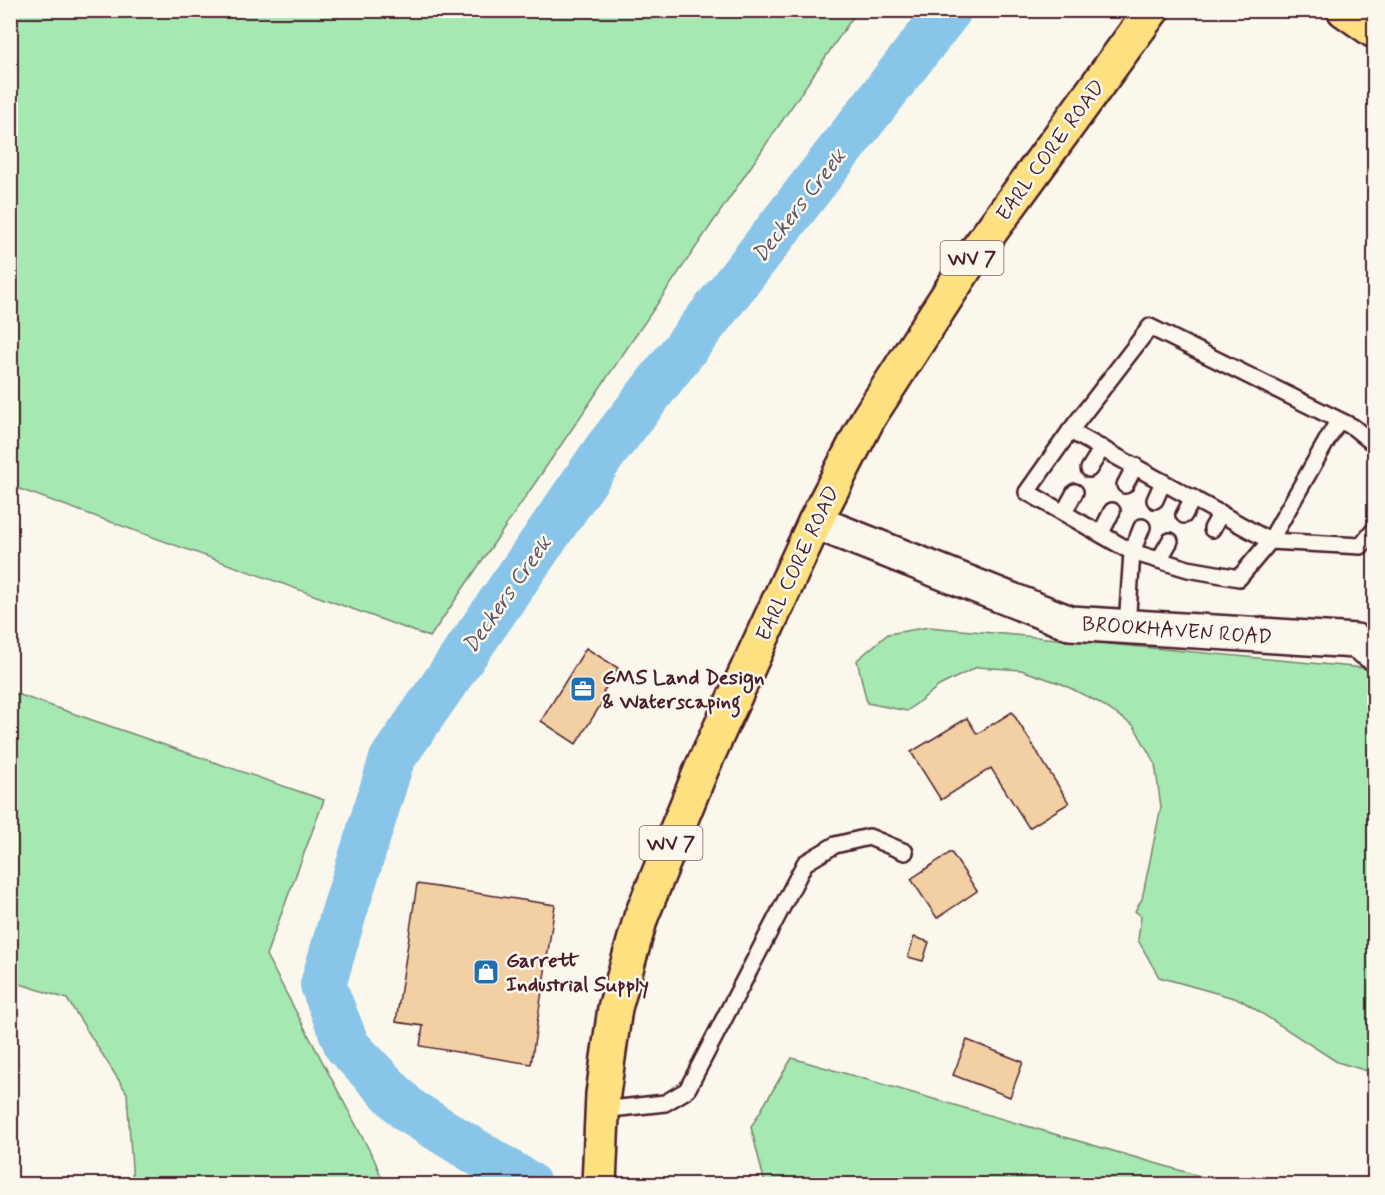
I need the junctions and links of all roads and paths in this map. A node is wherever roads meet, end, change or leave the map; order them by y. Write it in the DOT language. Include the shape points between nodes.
graph roads {
  1 [pos="1152,10"];
  2 [pos="1344,10"];
  3 [pos="1374,31"];
  4 [pos="1338,421"];
  5 [pos="1070,431"];
  6 [pos="1374,444"];
  7 [pos="1102,448"];
  8 [pos="1135,466"];
  9 [pos="1089,469"];
  10 [pos="1163,482"];
  11 [pos="1125,485"];
  12 [pos="1075,492"];
  13 [pos="1193,498"];
  14 [pos="1155,500"];
  15 [pos="1112,511"];
  16 [pos="1064,512"];
  17 [pos="1221,513"];
  18 [pos="1184,515"];
  19 [pos="815,522"];
  20 [pos="1142,527"];
  21 [pos="1212,529"];
  22 [pos="1374,531"];
  23 [pos="1101,533"];
  24 [pos="1170,541"];
  25 [pos="1270,541"];
  26 [pos="1132,552"];
  27 [pos="1196,555"];
  28 [pos="1159,560"];
  29 [pos="1188,569"];
  30 [pos="1127,627"];
  31 [pos="1368,643"];
  32 [pos="905,852"];
  33 [pos="602,1110"];
  34 [pos="600,1185"];
  1 -- 19 [label="main road, EARL CORE ROAD / WV 7" via="971,259 869,417"];
  2 -- 3 [label="main road"];
  4 -- 5 [label="lane" via="1150,327"];
  4 -- 6 [label="lane"];
  4 -- 25 [label="lane"];
  5 -- 7 [label="lane"];
  5 -- 16 [label="lane" via="1027,492"];
  7 -- 8 [label="lane"];
  7 -- 9 [label="lane"];
  8 -- 10 [label="lane"];
  8 -- 11 [label="lane"];
  10 -- 13 [label="lane"];
  10 -- 14 [label="lane"];
  12 -- 16 [label="lane"];
  13 -- 17 [label="lane"];
  13 -- 18 [label="lane"];
  15 -- 23 [label="lane"];
  16 -- 23 [label="lane"];
  17 -- 21 [label="lane"];
  17 -- 25 [label="lane"];
  19 -- 30 [label="street, BROOKHAVEN ROAD" via="1070,623"];
  19 -- 33 [label="main road, EARL CORE ROAD / WV 7" via="702,768 641,917 615,1008"];
  20 -- 26 [label="lane"];
  22 -- 25 [label="lane" via="1361,546"];
  23 -- 26 [label="lane"];
  24 -- 28 [label="lane"];
  25 -- 29 [label="lane" via="1239,578"];
  26 -- 28 [label="lane"];
  26 -- 30 [label="lane"];
  27 -- 29 [label="lane"];
  28 -- 29 [label="lane"];
  30 -- 31 [label="street, BROOKHAVEN ROAD"];
  32 -- 33 [label="lane" via="869,837 835,845 805,863 687,1090 665,1103"];
  33 -- 34 [label="main road, EARL CORE ROAD / WV 7"];
}
